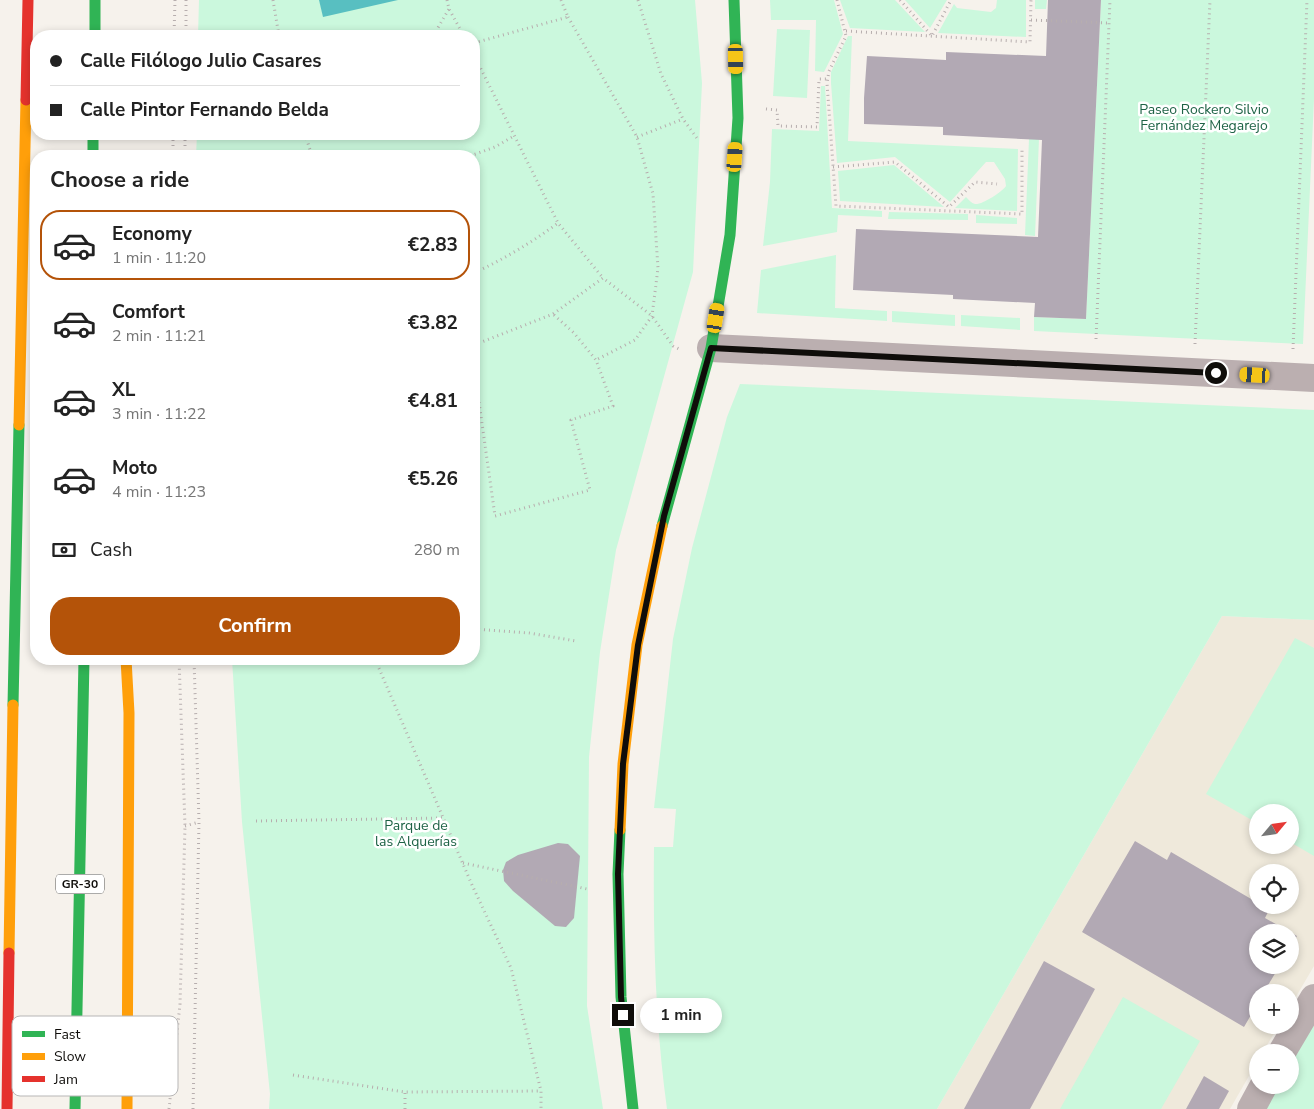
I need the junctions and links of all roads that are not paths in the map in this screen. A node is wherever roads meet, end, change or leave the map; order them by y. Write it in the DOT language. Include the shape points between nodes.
graph roads {
  1 [pos="28,0"];
  2 [pos="95,0"];
  3 [pos="734,0"];
  4 [pos="95,30"];
  5 [pos="699,351"];
  6 [pos="1314,378"];
  7 [pos="16,542"];
  8 [pos="3,573"];
  9 [pos="84,665"];
  10 [pos="126,665"];
  11 [pos="1314,998"];
  12 [pos="77,1016"];
  13 [pos="127,1016"];
  14 [pos="1287,1044"];
  15 [pos="1259,1094"];
  16 [pos="75,1096"];
  17 [pos="127,1096"];
  18 [pos="7,1109"];
  19 [pos="75,1109"];
  20 [pos="127,1109"];
  21 [pos="632,1109"];
  22 [pos="1251,1109"];
  1 -- 7 [label="main road"];
  2 -- 4 [label="main road"];
  3 -- 5 [label="main road" via="738,118 730,235"];
  5 -- 6 [label="street"];
  5 -- 21 [label="main road" via="638,645 623,764 618,874 621,997"];
  7 -- 8 [label="main road"];
  7 -- 18 [label="main road"];
  9 -- 12 [label="main road, GR-30"];
  10 -- 13 [label="main road" via="129,713"];
  11 -- 14 [label="street"];
  15 -- 22 [label="street"];
  16 -- 19 [label="main road, GR-30"];
  17 -- 20 [label="main road"];
}
